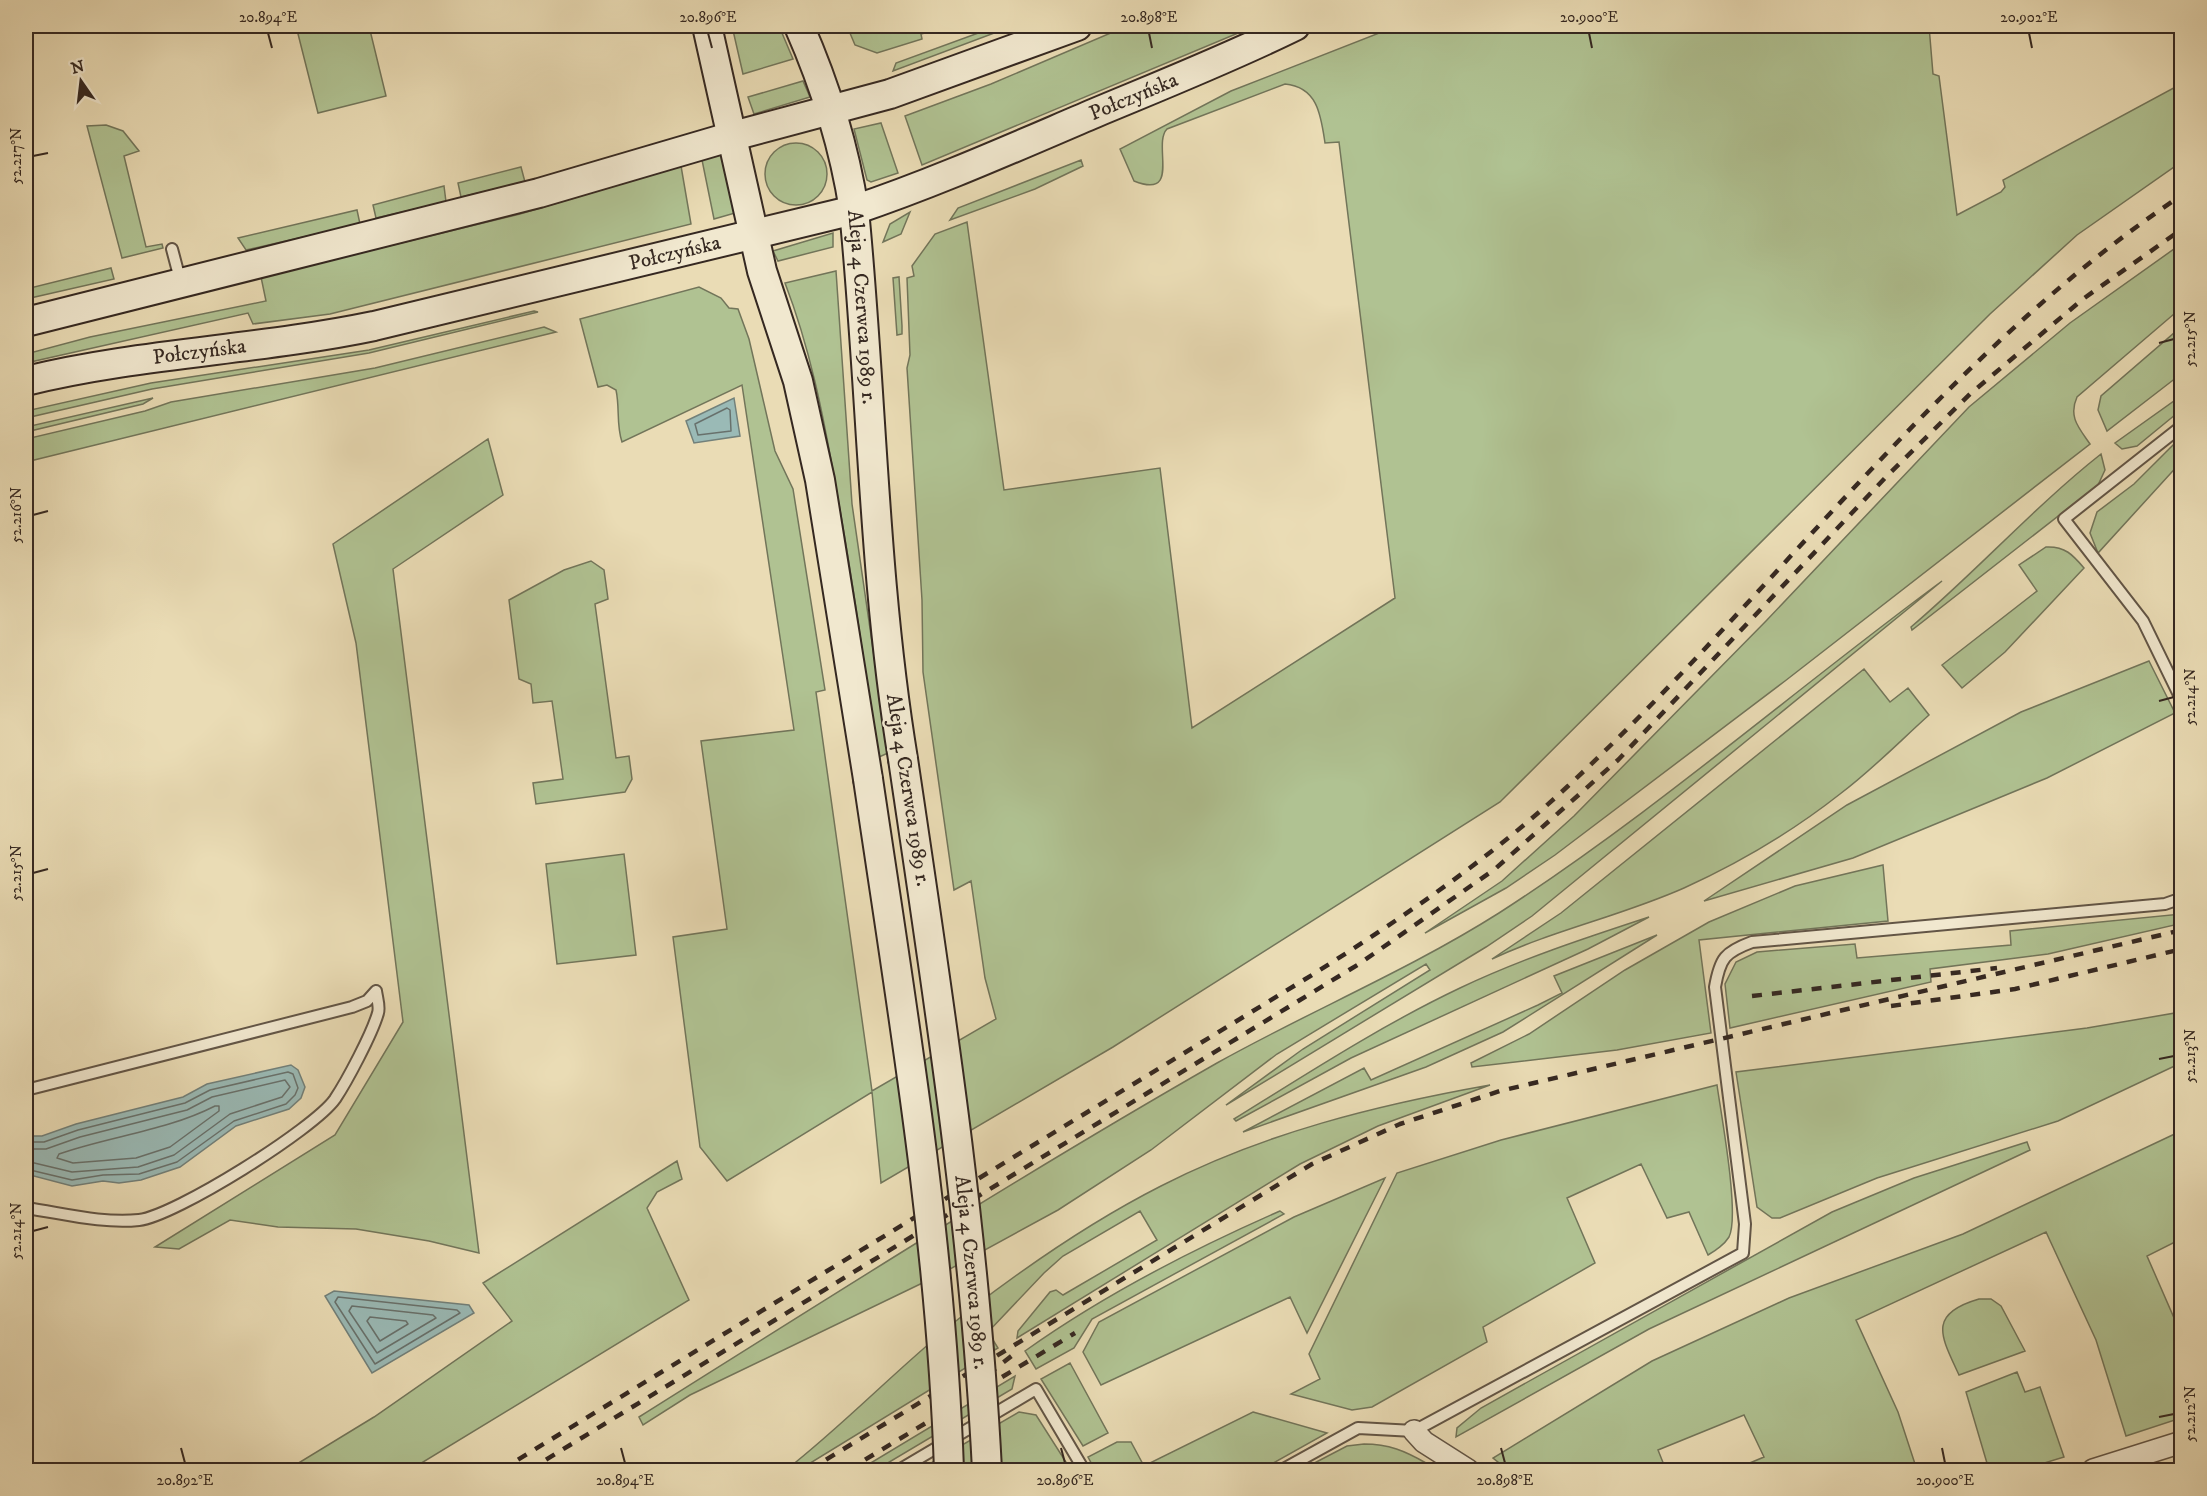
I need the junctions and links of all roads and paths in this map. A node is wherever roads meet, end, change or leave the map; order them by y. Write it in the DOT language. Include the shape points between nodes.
graph roads {
  1 [pos="707,26"];
  2 [pos="798,26"];
  3 [pos="1077,26"];
  4 [pos="1295,26"];
  5 [pos="831,110"];
  6 [pos="733,136"];
  7 [pos="854,210"];
  8 [pos="753,234"];
  9 [pos="172,249"];
  10 [pos="181,283"];
  11 [pos="26,322"];
  12 [pos="26,381"];
  13 [pos="2181,426"];
  14 [pos="2177,678"];
  15 [pos="2181,701"];
  16 [pos="2181,898"];
  17 [pos="26,1090"];
  18 [pos="26,1208"];
  19 [pos="1414,1431"];
  20 [pos="2181,1442"];
  21 [pos="899,1470"];
  22 [pos="950,1470"];
  23 [pos="987,1470"];
  24 [pos="1084,1470"];
  25 [pos="1282,1470"];
  26 [pos="1468,1470"];
  27 [pos="2093,1470"];
  1 -- 6 [label="main road, Aleja 4 Czerwca 1989 r."];
  2 -- 5 [label="main road, Aleja 4 Czerwca 1989 r."];
  3 -- 5 [label="main road" via="915,87"];
  4 -- 7 [label="main road, Połczyńska" via="1011,150"];
  5 -- 6 [label="main road"];
  5 -- 7 [label="main road, Aleja 4 Czerwca 1989 r." via="847,163"];
  6 -- 8 [label="main road, Aleja 4 Czerwca 1989 r."];
  6 -- 10 [label="main road" via="539,193"];
  7 -- 8 [label="main road, Połczyńska"];
  7 -- 23 [label="main road, Aleja 4 Czerwca 1989 r., bridge" via="892,692 965,1190 978,1316"];
  8 -- 12 [label="main road, Połczyńska" via="334,334 138,360"];
  8 -- 22 [label="main road, Aleja 4 Czerwca 1989 r., bridge" via="798,381 820,480 868,779 927,1186"];
  9 -- 10 [label="lane"];
  10 -- 11 [label="main road"];
  13 -- 14 [label="lane" via="2064,519 2144,621"];
  14 -- 15 [label="lane"];
  16 -- 19 [label="lane" via="2165,904 1752,942 1731,950 1719,966 1715,987 1745,1224 1743,1253"];
  17 -- 18 [label="lane" via="351,1007 367,1001 376,991 379,1011 335,1099 314,1121 188,1202 140,1220"];
  19 -- 25 [label="lane" via="1358,1428"];
  19 -- 26 [label="street" via="1424,1442"];
  20 -- 27 [label="street"];
  21 -- 24 [label="lane" via="1036,1389"];
}
